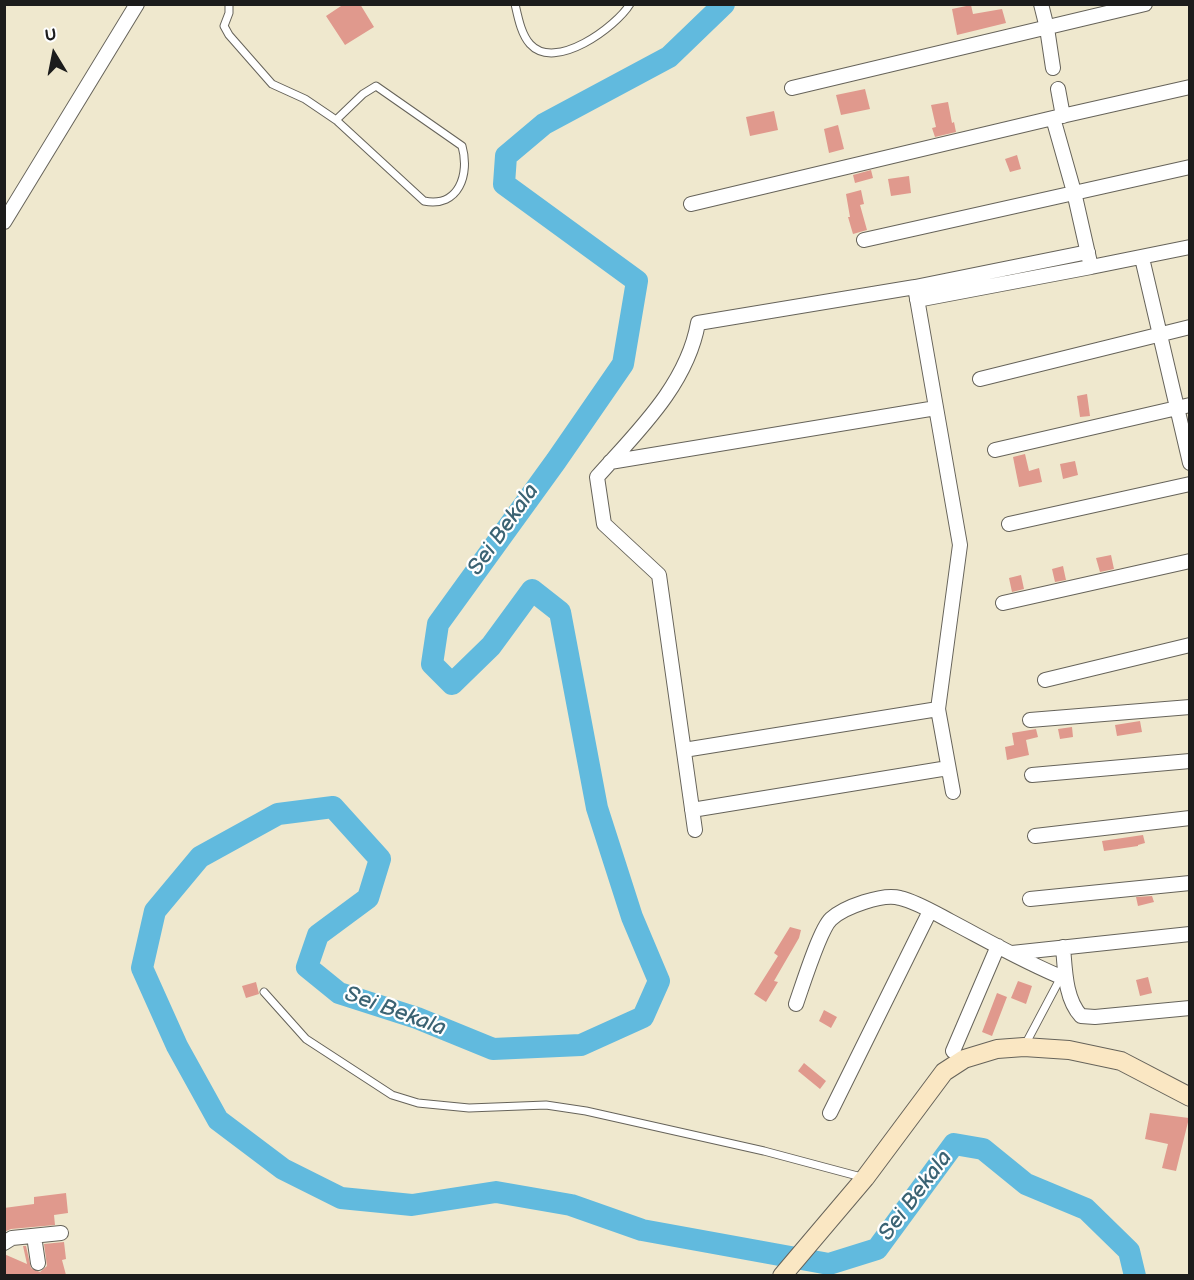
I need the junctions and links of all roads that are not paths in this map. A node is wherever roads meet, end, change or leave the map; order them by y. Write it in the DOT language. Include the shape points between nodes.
graph roads {
  1 [pos="137,4"];
  2 [pos="229,4"];
  3 [pos="515,4"];
  4 [pos="630,4"];
  5 [pos="1041,4"];
  6 [pos="1145,4"];
  7 [pos="1047,28"];
  8 [pos="1053,68"];
  9 [pos="1190,87"];
  10 [pos="792,88"];
  11 [pos="1058,89"];
  12 [pos="1058,117"];
  13 [pos="336,120"];
  14 [pos="1190,167"];
  15 [pos="1074,192"];
  16 [pos="691,204"];
  17 [pos="4,222"];
  18 [pos="864,240"];
  19 [pos="1190,247"];
  20 [pos="1088,252"];
  21 [pos="1142,258"];
  22 [pos="1050,260"];
  23 [pos="1091,267"];
  24 [pos="1053,274"];
  25 [pos="916,293"];
  26 [pos="1190,327"];
  27 [pos="1160,333"];
  28 [pos="980,379"];
  29 [pos="1183,406"];
  30 [pos="936,408"];
  31 [pos="995,450"];
  32 [pos="610,462"];
  33 [pos="1190,463"];
  34 [pos="1190,484"];
  35 [pos="1009,525"];
  36 [pos="1190,561"];
  37 [pos="1003,603"];
  38 [pos="1190,645"];
  39 [pos="1045,680"];
  40 [pos="1190,707"];
  41 [pos="938,709"];
  42 [pos="1030,720"];
  43 [pos="684,750"];
  44 [pos="1190,761"];
  45 [pos="948,768"];
  46 [pos="1032,775"];
  47 [pos="953,792"];
  48 [pos="692,810"];
  49 [pos="1190,818"];
  50 [pos="695,830"];
  51 [pos="1035,836"];
  52 [pos="1190,883"];
  53 [pos="1030,899"];
  54 [pos="930,911"];
  55 [pos="1190,934"];
  56 [pos="999,946"];
  57 [pos="1063,947"];
  58 [pos="1012,953"];
  59 [pos="1064,978"];
  60 [pos="264,992"];
  61 [pos="796,1004"];
  62 [pos="1190,1008"];
  63 [pos="1024,1047"];
  64 [pos="953,1051"];
  65 [pos="1190,1097"];
  66 [pos="830,1113"];
  67 [pos="865,1178"];
  68 [pos="61,1233"];
  69 [pos="34,1236"];
  70 [pos="4,1243"];
  71 [pos="38,1263"];
  72 [pos="782,1275"];
  1 -- 17 [label="street"];
  2 -- 13 [label="lane" via="224,26 272,84 305,99"];
  3 -- 4 [label="lane" via="531,45 546,53 575,49 606,29"];
  5 -- 7 [label="street"];
  6 -- 7 [label="street"];
  7 -- 8 [label="street"];
  7 -- 10 [label="street"];
  9 -- 12 [label="street"];
  11 -- 12 [label="street"];
  12 -- 15 [label="street"];
  12 -- 16 [label="street"];
  13 -- 13 [label="lane" via="424,201 437,204 450,198 463,182 462,146 376,86"];
  14 -- 15 [label="street"];
  15 -- 18 [label="street"];
  15 -- 20 [label="street"];
  19 -- 21 [label="street"];
  20 -- 22 [label="street"];
  20 -- 23 [label="street"];
  21 -- 23 [label="street"];
  21 -- 27 [label="street"];
  22 -- 24 [label="street"];
  22 -- 25 [label="street"];
  23 -- 24 [label="street"];
  24 -- 25 [label="street"];
  25 -- 30 [label="street"];
  25 -- 32 [label="street" via="698,323 695,340 666,398"];
  26 -- 27 [label="street"];
  27 -- 28 [label="street"];
  27 -- 29 [label="street"];
  29 -- 31 [label="street"];
  29 -- 33 [label="street"];
  30 -- 32 [label="street"];
  30 -- 41 [label="street" via="960,545"];
  32 -- 43 [label="street" via="597,477 604,524 659,575"];
  34 -- 35 [label="street"];
  36 -- 37 [label="street"];
  38 -- 39 [label="street"];
  40 -- 42 [label="street"];
  41 -- 43 [label="street"];
  41 -- 45 [label="street"];
  43 -- 48 [label="street"];
  44 -- 46 [label="street"];
  45 -- 47 [label="street"];
  45 -- 48 [label="street"];
  48 -- 50 [label="street"];
  49 -- 51 [label="street"];
  52 -- 53 [label="street"];
  54 -- 56 [label="street"];
  54 -- 61 [label="street" via="901,898 876,898 831,919"];
  54 -- 66 [label="street"];
  55 -- 57 [label="street"];
  56 -- 58 [label="street"];
  56 -- 64 [label="street"];
  57 -- 58 [label="street"];
  57 -- 59 [label="street"];
  58 -- 59 [label="street"];
  59 -- 62 [label="street" via="1081,1016"];
  59 -- 63 [label="lane"];
  60 -- 67 [label="lane" via="306,1039 400,1098 469,1108 546,1105 586,1111"];
  63 -- 65 [label="main road" via="1069,1050 1121,1061"];
  63 -- 67 [label="main road" via="997,1049 964,1059 944,1072"];
  67 -- 72 [label="main road"];
  68 -- 69 [label="street"];
  69 -- 70 [label="street" via="12,1238"];
  69 -- 71 [label="street"];
}
